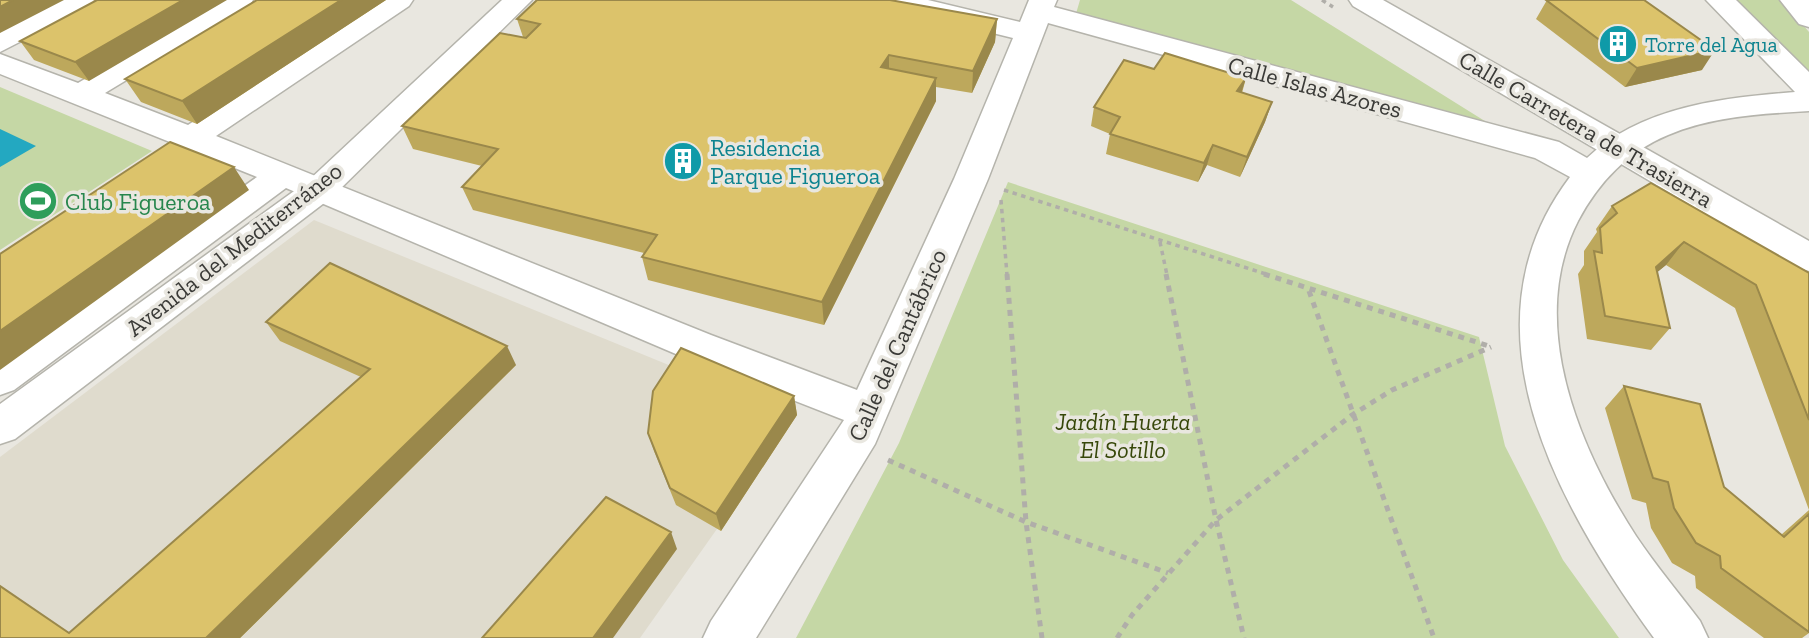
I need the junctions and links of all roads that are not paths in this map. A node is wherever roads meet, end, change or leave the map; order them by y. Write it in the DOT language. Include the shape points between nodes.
graph roads {
  1 [pos="80,0"];
  2 [pos="239,0"];
  3 [pos="399,0"];
  4 [pos="518,0"];
  5 [pos="893,0"];
  6 [pos="1363,0"];
  7 [pos="1720,0"];
  8 [pos="1794,0"];
  9 [pos="1033,11"];
  10 [pos="1809,18"];
  11 [pos="0,43"];
  12 [pos="0,63"];
  13 [pos="1809,89"];
  14 [pos="79,95"];
  15 [pos="1809,102"];
  16 [pos="190,139"];
  17 [pos="1604,161"];
  18 [pos="282,175"];
  19 [pos="320,189"];
  20 [pos="1809,258"];
  21 [pos="0,379"];
  22 [pos="868,412"];
  23 [pos="0,427"];
  24 [pos="728,638"];
  25 [pos="1684,638"];
  1 -- 11 [label="street"];
  2 -- 14 [label="street"];
  3 -- 16 [label="street"];
  4 -- 19 [label="street, Avenida del Mediterráneo"];
  5 -- 9 [label="street" via="937,12"];
  6 -- 17 [label="street, Calle Carretera de Trasierra"];
  7 -- 13 [label="street"];
  8 -- 10 [label="street"];
  9 -- 17 [label="street, Calle Islas Azores" via="1547,150"];
  9 -- 22 [label="street, Calle del Cantábrico" via="971,179"];
  12 -- 14 [label="street"];
  14 -- 16 [label="street"];
  15 -- 17 [label="street" via="1695,115 1657,127"];
  16 -- 18 [label="street"];
  17 -- 20 [label="street, Calle Carretera de Trasierra"];
  17 -- 25 [label="street" via="1564,210 1549,241 1540,270 1535,333 1566,445 1611,536"];
  18 -- 19 [label="street"];
  18 -- 21 [label="street"];
  19 -- 22 [label="street"];
  19 -- 23 [label="street, Avenida del Mediterráneo"];
  22 -- 24 [label="street, Calle del Cantábrico" via="854,444"];
}
